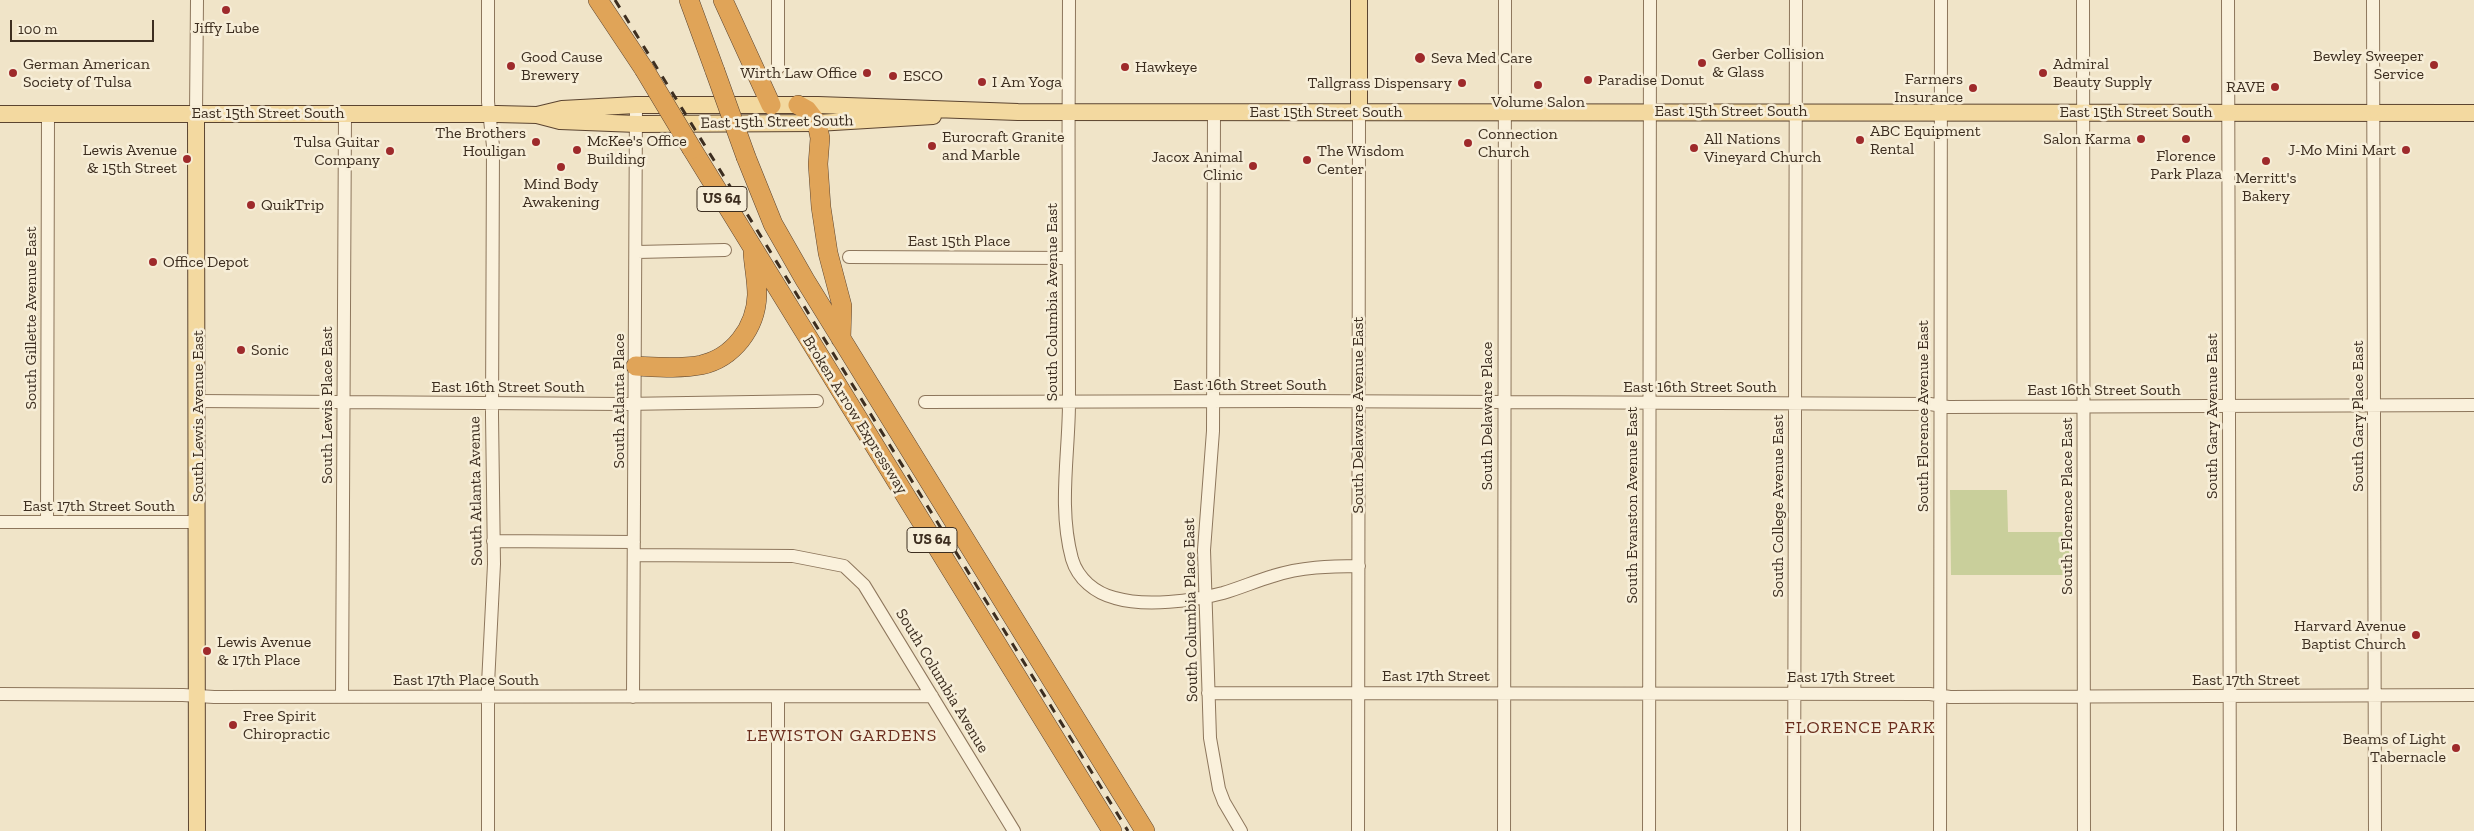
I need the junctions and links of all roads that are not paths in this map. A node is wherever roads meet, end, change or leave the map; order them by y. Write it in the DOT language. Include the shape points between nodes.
graph roads {
  1 [pos="197,0"];
  2 [pos="488,0"];
  3 [pos="598,0"];
  4 [pos="689,0"];
  5 [pos="723,0"];
  6 [pos="778,0"];
  7 [pos="1069,0"];
  8 [pos="1359,0"];
  9 [pos="1505,0"];
  10 [pos="1650,0"];
  11 [pos="1796,0"];
  12 [pos="1941,0"];
  13 [pos="2083,0"];
  14 [pos="2228,0"];
  15 [pos="2373,0"];
  16 [pos="778,68"];
  17 [pos="636,105"];
  18 [pos="771,105"];
  19 [pos="798,105"];
  20 [pos="988,112"];
  21 [pos="1068,112"];
  22 [pos="1214,112"];
  23 [pos="1359,112"];
  24 [pos="1504,112"];
  25 [pos="1649,112"];
  26 [pos="1795,112"];
  27 [pos="1940,112"];
  28 [pos="2083,112"];
  29 [pos="2228,112"];
  30 [pos="2373,112"];
  31 [pos="2474,112"];
  32 [pos="345,113"];
  33 [pos="0,114"];
  34 [pos="48,114"];
  35 [pos="196,114"];
  36 [pos="490,114"];
  37 [pos="537,115"];
  38 [pos="817,122"];
  39 [pos="637,124"];
  40 [pos="753,248"];
  41 [pos="725,250"];
  42 [pos="637,252"];
  43 [pos="849,257"];
  44 [pos="1068,258"];
  45 [pos="841,339"];
  46 [pos="636,366"];
  47 [pos="198,401"];
  48 [pos="817,401"];
  49 [pos="1358,401"];
  50 [pos="343,402"];
  51 [pos="925,402"];
  52 [pos="1069,402"];
  53 [pos="1214,402"];
  54 [pos="1504,402"];
  55 [pos="1648,402"];
  56 [pos="492,403"];
  57 [pos="1794,403"];
  58 [pos="636,404"];
  59 [pos="1939,405"];
  60 [pos="2229,405"];
  61 [pos="2374,405"];
  62 [pos="2474,405"];
  63 [pos="2084,406"];
  64 [pos="0,522"];
  65 [pos="47,522"];
  66 [pos="198,522"];
  67 [pos="493,541"];
  68 [pos="634,548"];
  69 [pos="1359,566"];
  70 [pos="1206,597"];
  71 [pos="1504,692"];
  72 [pos="1208,693"];
  73 [pos="1358,693"];
  74 [pos="1648,693"];
  75 [pos="0,694"];
  76 [pos="1794,694"];
  77 [pos="2474,695"];
  78 [pos="196,696"];
  79 [pos="488,696"];
  80 [pos="932,696"];
  81 [pos="1939,696"];
  82 [pos="2084,696"];
  83 [pos="2230,696"];
  84 [pos="2375,696"];
  85 [pos="342,697"];
  86 [pos="633,697"];
  87 [pos="778,697"];
  88 [pos="198,831"];
  89 [pos="488,831"];
  90 [pos="778,831"];
  91 [pos="1014,831"];
  92 [pos="1112,831"];
  93 [pos="1145,831"];
  94 [pos="1241,831"];
  95 [pos="1358,831"];
  96 [pos="1504,831"];
  97 [pos="1649,831"];
  98 [pos="1794,831"];
  99 [pos="1940,831"];
  100 [pos="2084,831"];
  101 [pos="2230,831"];
  102 [pos="2375,831"];
  1 -- 35 [label="street, South Lewis Avenue East"];
  2 -- 36 [label="street, South Atlanta Avenue"];
  3 -- 40 [label="highway, Broken Arrow Expressway / US 64, bridge"];
  4 -- 45 [label="highway, Broken Arrow Expressway / US 64, bridge" via="773,224"];
  5 -- 18 [label="highway"];
  6 -- 16 [label="street"];
  7 -- 21 [label="street, South Columbia Avenue East"];
  8 -- 23 [label="main road, South Delaware Avenue East"];
  9 -- 24 [label="street, South Delaware Place"];
  10 -- 25 [label="street, South Evanston Avenue East"];
  11 -- 26 [label="street, South College Avenue East"];
  12 -- 27 [label="street, South Florence Avenue East"];
  13 -- 28 [label="street, South Florence Place East"];
  14 -- 29 [label="street, South Gary Avenue East"];
  15 -- 30 [label="street, South Gary Place East"];
  17 -- 18 [label="main road, East 15th Street South"];
  17 -- 37 [label="main road, East 15th Street South" via="562,109"];
  17 -- 39 [label="street, South Atlanta Place"];
  18 -- 19 [label="main road, East 15th Street South"];
  19 -- 20 [label="main road, East 15th Street South"];
  19 -- 38 [label="highway"];
  20 -- 21 [label="main road, East 15th Street South"];
  20 -- 38 [label="main road, East 15th Street South"];
  21 -- 22 [label="main road, East 15th Street South"];
  21 -- 44 [label="street, South Columbia Avenue East"];
  22 -- 23 [label="main road, East 15th Street South"];
  22 -- 53 [label="street, South Columbia Place East"];
  23 -- 24 [label="main road, East 15th Street South"];
  23 -- 49 [label="street, South Delaware Avenue East"];
  24 -- 25 [label="main road, East 15th Street South"];
  24 -- 54 [label="street, South Delaware Place"];
  25 -- 26 [label="main road, East 15th Street South"];
  25 -- 55 [label="street, South Evanston Avenue East"];
  26 -- 27 [label="main road, East 15th Street South"];
  26 -- 57 [label="street, South College Avenue East"];
  27 -- 28 [label="main road, East 15th Street South"];
  27 -- 59 [label="street, South Florence Avenue East"];
  28 -- 29 [label="main road, East 15th Street South"];
  28 -- 63 [label="street, South Florence Place East"];
  29 -- 30 [label="main road, East 15th Street South"];
  29 -- 60 [label="street, South Gary Avenue East"];
  30 -- 31 [label="main road, East 15th Street South"];
  30 -- 61 [label="street, South Gary Place East"];
  32 -- 35 [label="main road, East 15th Street South"];
  32 -- 36 [label="main road, East 15th Street South"];
  32 -- 50 [label="street, South Lewis Place East"];
  33 -- 34 [label="main road, East 15th Street South"];
  34 -- 35 [label="main road, East 15th Street South"];
  34 -- 65 [label="street, South Gillette Avenue East"];
  35 -- 47 [label="main road, South Lewis Avenue East"];
  36 -- 37 [label="main road, East 15th Street South"];
  36 -- 56 [label="street, South Atlanta Avenue" via="493,146"];
  37 -- 39 [label="main road, East 15th Street South" via="560,121"];
  38 -- 39 [label="main road, East 15th Street South"];
  38 -- 45 [label="highway" via="821,207 828,253 842,306"];
  39 -- 42 [label="street, South Atlanta Place"];
  40 -- 46 [label="highway" via="755,308 744,335 735,346 702,365"];
  40 -- 92 [label="highway, Broken Arrow Expressway / US 64"];
  41 -- 42 [label="street"];
  42 -- 46 [label="street, South Atlanta Place"];
  43 -- 44 [label="street, East 15th Place"];
  44 -- 52 [label="street, South Columbia Avenue East"];
  45 -- 93 [label="highway, Broken Arrow Expressway / US 64"];
  46 -- 58 [label="street, South Atlanta Place"];
  47 -- 50 [label="street, East 16th Street South"];
  47 -- 66 [label="main road, South Lewis Avenue East"];
  48 -- 58 [label="street, East 16th Street South"];
  49 -- 53 [label="street, East 16th Street South"];
  49 -- 54 [label="street, East 16th Street South"];
  49 -- 69 [label="street, South Delaware Avenue East"];
  50 -- 56 [label="street, East 16th Street South"];
  50 -- 85 [label="street, South Lewis Place East"];
  51 -- 52 [label="street, East 16th Street South"];
  52 -- 53 [label="street, East 16th Street South"];
  52 -- 70 [label="street, South Columbia Avenue East" via="1065,480 1067,538 1078,573 1087,584 1121,600 1152,602"];
  53 -- 70 [label="street, South Columbia Place East" via="1205,521"];
  54 -- 55 [label="street, East 16th Street South"];
  54 -- 71 [label="street, South Delaware Place"];
  55 -- 57 [label="street, East 16th Street South"];
  55 -- 74 [label="street, South Evanston Avenue East"];
  56 -- 58 [label="street, East 16th Street South"];
  56 -- 67 [label="street, South Atlanta Avenue"];
  57 -- 59 [label="street, East 16th Street South"];
  57 -- 76 [label="street, South College Avenue East"];
  58 -- 68 [label="street, South Atlanta Place"];
  59 -- 63 [label="street, East 16th Street South"];
  59 -- 81 [label="street, South Florence Avenue East"];
  60 -- 61 [label="street, East 16th Street South"];
  60 -- 63 [label="street, East 16th Street South"];
  60 -- 83 [label="street, South Gary Avenue East"];
  61 -- 62 [label="street, East 16th Street South"];
  61 -- 84 [label="street, South Gary Place East"];
  63 -- 82 [label="street, South Florence Place East"];
  64 -- 65 [label="street, East 17th Street South"];
  65 -- 66 [label="street, East 17th Street South"];
  66 -- 78 [label="main road, South Lewis Avenue East"];
  67 -- 68 [label="street"];
  67 -- 79 [label="street, South Atlanta Avenue"];
  68 -- 80 [label="street, South Columbia Avenue" via="779,555 844,566 864,585"];
  68 -- 86 [label="street, South Atlanta Place"];
  69 -- 70 [label="street, South Columbia Avenue East" via="1296,570"];
  69 -- 73 [label="street, South Delaware Avenue East"];
  70 -- 72 [label="street, South Columbia Place East"];
  71 -- 73 [label="street, East 17th Street"];
  71 -- 74 [label="street, East 17th Street"];
  71 -- 96 [label="street, South Delaware Place"];
  72 -- 73 [label="street, East 17th Street"];
  72 -- 94 [label="street, South Columbia Place East" via="1210,738 1219,789"];
  73 -- 95 [label="street, South Delaware Avenue East"];
  74 -- 76 [label="street, East 17th Street"];
  74 -- 97 [label="street, South Evanston Avenue East"];
  75 -- 78 [label="street, East 17th Place South"];
  76 -- 81 [label="street, East 17th Street"];
  76 -- 98 [label="street, South College Avenue East"];
  77 -- 84 [label="street, East 17th Street"];
  78 -- 85 [label="street, East 17th Place South"];
  78 -- 88 [label="main road, South Lewis Avenue East"];
  79 -- 85 [label="street, East 17th Place South"];
  79 -- 86 [label="street, East 17th Place South"];
  79 -- 89 [label="street, South Atlanta Avenue"];
  80 -- 87 [label="street, East 17th Place South"];
  80 -- 91 [label="street, South Columbia Avenue"];
  81 -- 82 [label="street, East 17th Street"];
  81 -- 99 [label="street, South Florence Avenue East"];
  82 -- 83 [label="street, East 17th Street"];
  82 -- 100 [label="street, South Florence Place East"];
  83 -- 84 [label="street, East 17th Street"];
  83 -- 101 [label="street, South Gary Avenue East"];
  84 -- 102 [label="street, South Gary Place East"];
  86 -- 87 [label="street, East 17th Place South"];
  87 -- 90 [label="street"];
}
